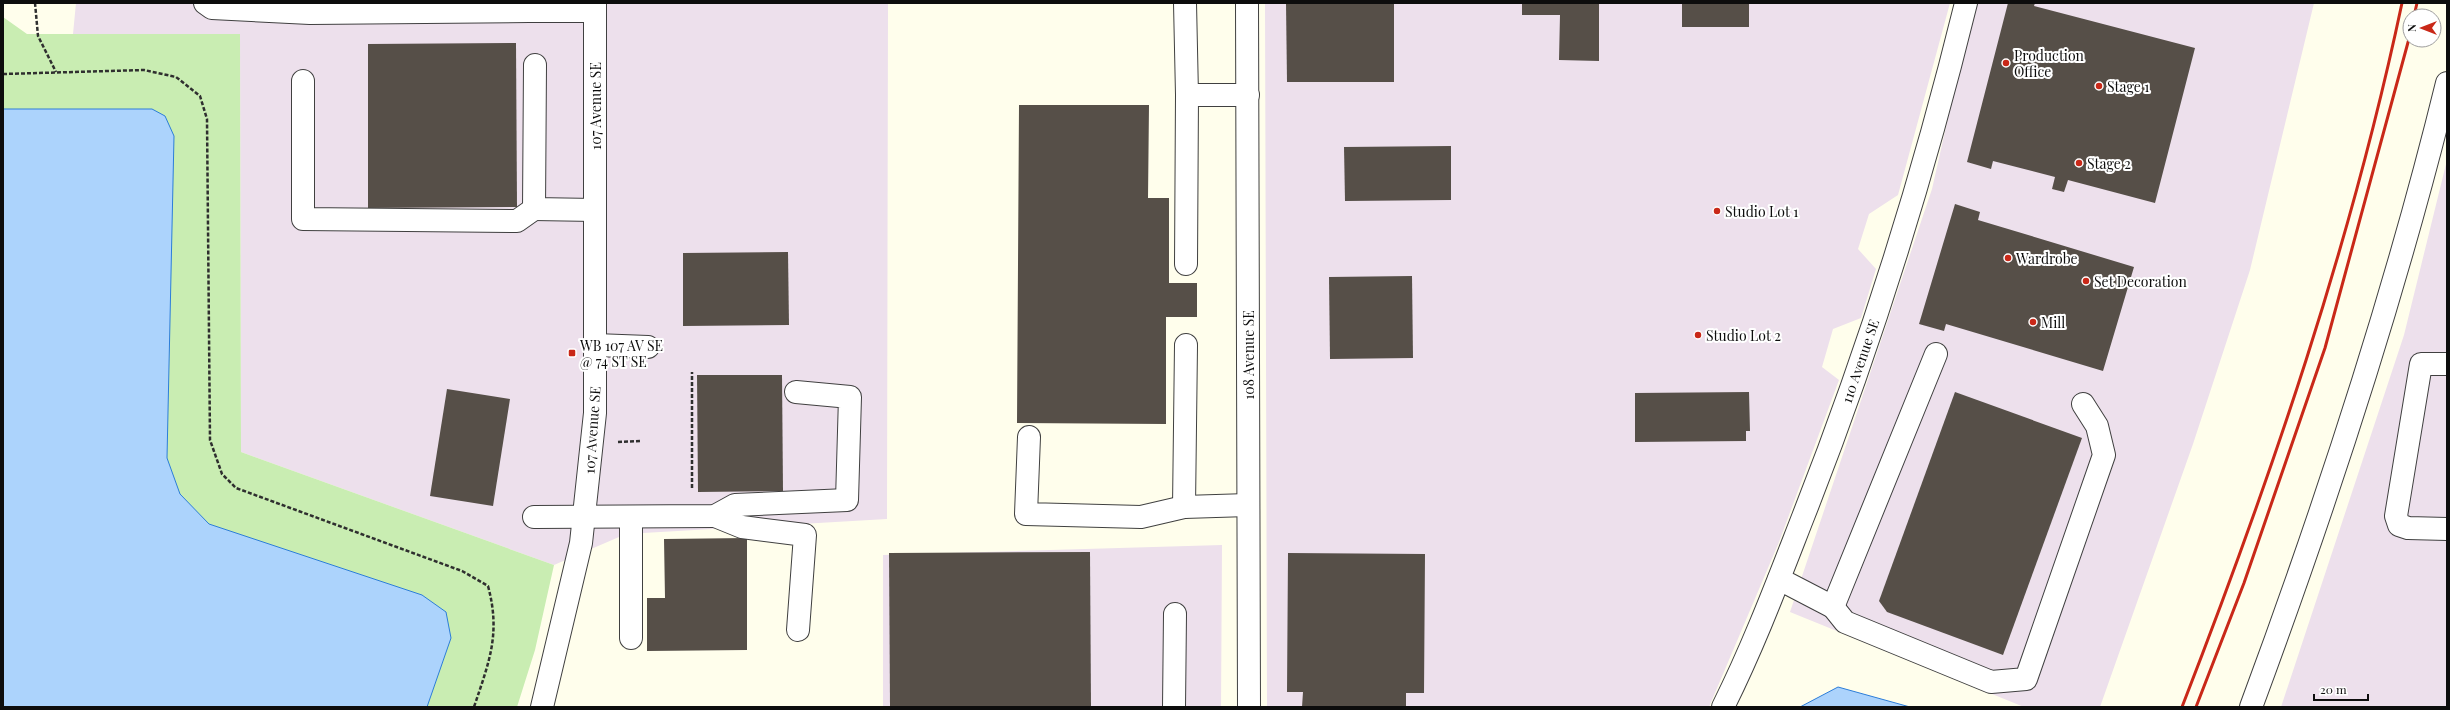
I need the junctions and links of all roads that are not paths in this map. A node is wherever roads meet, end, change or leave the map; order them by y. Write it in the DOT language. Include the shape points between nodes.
graph roads {
  1 [pos="205,3"];
  2 [pos="1185,3"];
  3 [pos="1248,3"];
  4 [pos="1966,3"];
  5 [pos="529,7"];
  6 [pos="595,7"];
  7 [pos="329,8"];
  8 [pos="535,65"];
  9 [pos="303,81"];
  10 [pos="2447,83"];
  11 [pos="1248,95"];
  12 [pos="1187,96"];
  13 [pos="534,209"];
  14 [pos="595,210"];
  15 [pos="1186,264"];
  16 [pos="595,345"];
  17 [pos="1186,345"];
  18 [pos="648,347"];
  19 [pos="1936,354"];
  20 [pos="2447,364"];
  21 [pos="796,392"];
  22 [pos="2083,404"];
  23 [pos="1029,437"];
  24 [pos="1248,505"];
  25 [pos="1184,507"];
  26 [pos="715,516"];
  27 [pos="534,517"];
  28 [pos="584,517"];
  29 [pos="632,517"];
  30 [pos="2447,529"];
  31 [pos="1779,579"];
  32 [pos="1833,607"];
  33 [pos="1175,614"];
  34 [pos="798,630"];
  35 [pos="631,638"];
  36 [pos="542,707"];
  37 [pos="1174,707"];
  38 [pos="1249,707"];
  39 [pos="1723,707"];
  40 [pos="2251,707"];
  1 -- 7 [label="street" via="212,8"];
  2 -- 12 [label="street"];
  3 -- 11 [label="street, 108 Avenue SE"];
  4 -- 31 [label="street, 110 Avenue SE" via="1924,161 1878,310 1825,462"];
  5 -- 6 [label="street"];
  5 -- 7 [label="street"];
  6 -- 14 [label="street, 107 Avenue SE"];
  8 -- 13 [label="street"];
  9 -- 13 [label="street" via="303,219 517,221"];
  10 -- 40 [label="street" via="2426,171 2365,378 2302,570"];
  11 -- 12 [label="street"];
  11 -- 24 [label="street, 108 Avenue SE"];
  12 -- 15 [label="street"];
  13 -- 14 [label="street"];
  14 -- 16 [label="street, 107 Avenue SE"];
  16 -- 18 [label="street"];
  16 -- 28 [label="street, 107 Avenue SE" via="595,414"];
  17 -- 25 [label="street"];
  19 -- 32 [label="street"];
  20 -- 30 [label="street" via="2421,364 2396,516 2399,525 2408,528"];
  21 -- 26 [label="street" via="850,397 847,500 735,505"];
  22 -- 32 [label="street" via="2097,426 2104,455 2026,679 1991,682 1845,622"];
  23 -- 25 [label="street" via="1026,514 1141,517"];
  24 -- 25 [label="street"];
  24 -- 38 [label="street, 108 Avenue SE"];
  26 -- 29 [label="street"];
  26 -- 34 [label="street" via="742,527 805,535"];
  27 -- 28 [label="street"];
  28 -- 29 [label="street"];
  28 -- 36 [label="street, 107 Avenue SE" via="581,543"];
  29 -- 35 [label="street"];
  31 -- 32 [label="street"];
  31 -- 39 [label="street, 110 Avenue SE" via="1749,655"];
  33 -- 37 [label="street"];
}
